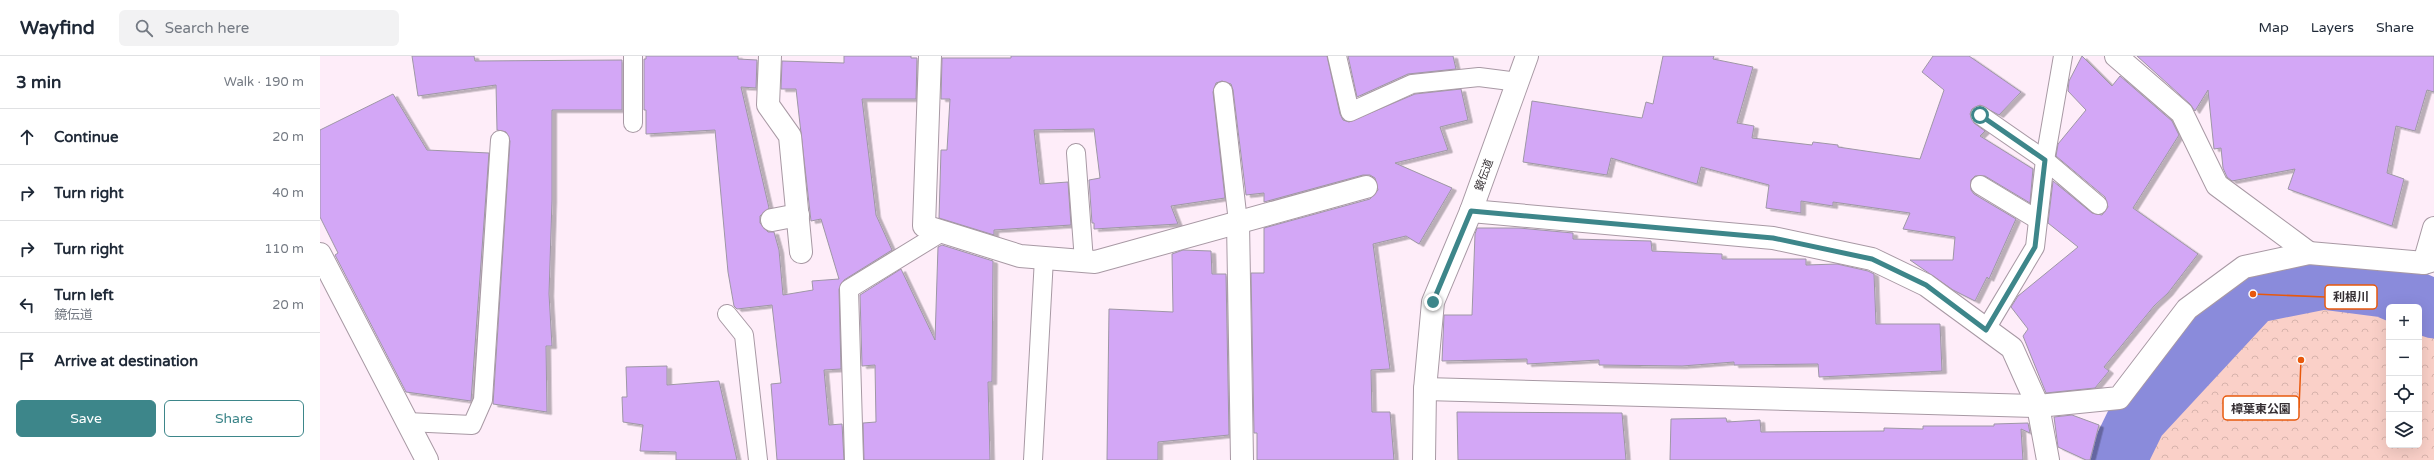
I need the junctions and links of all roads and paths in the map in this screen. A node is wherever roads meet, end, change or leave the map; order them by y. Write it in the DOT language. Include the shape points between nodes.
graph roads {
  1 [pos="633,56"];
  2 [pos="770,56"];
  3 [pos="930,56"];
  4 [pos="1337,56"];
  5 [pos="1527,56"];
  6 [pos="2063,56"];
  7 [pos="2116,56"];
  8 [pos="1518,82"];
  9 [pos="1223,91"];
  10 [pos="1980,115"];
  11 [pos="633,123"];
  12 [pos="500,140"];
  13 [pos="1076,153"];
  14 [pos="2045,160"];
  15 [pos="1980,185"];
  16 [pos="1366,187"];
  17 [pos="2098,205"];
  18 [pos="1471,211"];
  19 [pos="798,215"];
  20 [pos="772,220"];
  21 [pos="2038,220"];
  22 [pos="1238,222"];
  23 [pos="2434,228"];
  24 [pos="942,232"];
  25 [pos="801,252"];
  26 [pos="2309,253"];
  27 [pos="320,254"];
  28 [pos="1044,258"];
  29 [pos="1084,261"];
  30 [pos="2429,262"];
  31 [pos="727,314"];
  32 [pos="1986,330"];
  33 [pos="1425,389"];
  34 [pos="2038,406"];
  35 [pos="407,422"];
  36 [pos="427,460"];
  37 [pos="758,460"];
  38 [pos="854,460"];
  39 [pos="1033,460"];
  40 [pos="1242,460"];
  41 [pos="1424,460"];
  42 [pos="2048,460"];
  1 -- 11 [label="lane"];
  2 -- 19 [label="street" via="768,105 790,136"];
  3 -- 24 [label="street" via="924,226"];
  4 -- 8 [label="lane" via="1350,112 1412,84 1479,77"];
  5 -- 8 [label="street, 鏡伝道"];
  6 -- 14 [label="lane"];
  7 -- 26 [label="street" via="2182,113 2217,185"];
  8 -- 18 [label="street, 鏡伝道"];
  9 -- 22 [label="lane"];
  10 -- 14 [label="lane"];
  12 -- 35 [label="lane" via="483,400 472,425"];
  13 -- 29 [label="lane"];
  14 -- 17 [label="lane"];
  14 -- 21 [label="lane"];
  15 -- 21 [label="lane"];
  16 -- 22 [label="street"];
  18 -- 32 [label="street" via="1773,238 1872,259 1926,285"];
  18 -- 33 [label="street, 鏡伝道" via="1433,302"];
  19 -- 20 [label="street"];
  19 -- 25 [label="street"];
  21 -- 32 [label="lane" via="2035,247"];
  22 -- 29 [label="street" via="1095,262"];
  22 -- 40 [label="street"];
  23 -- 30 [label="street"];
  24 -- 28 [label="street" via="1020,256"];
  24 -- 38 [label="lane" via="849,289"];
  26 -- 30 [label="street"];
  26 -- 34 [label="street" via="2244,267 2187,309 2119,398"];
  27 -- 35 [label="street"];
  28 -- 29 [label="street"];
  28 -- 39 [label="lane"];
  31 -- 37 [label="lane" via="744,335"];
  32 -- 34 [label="street" via="2012,348"];
  33 -- 34 [label="street"];
  33 -- 41 [label="street, 鏡伝道"];
  34 -- 42 [label="street"];
  35 -- 36 [label="street"];
}
